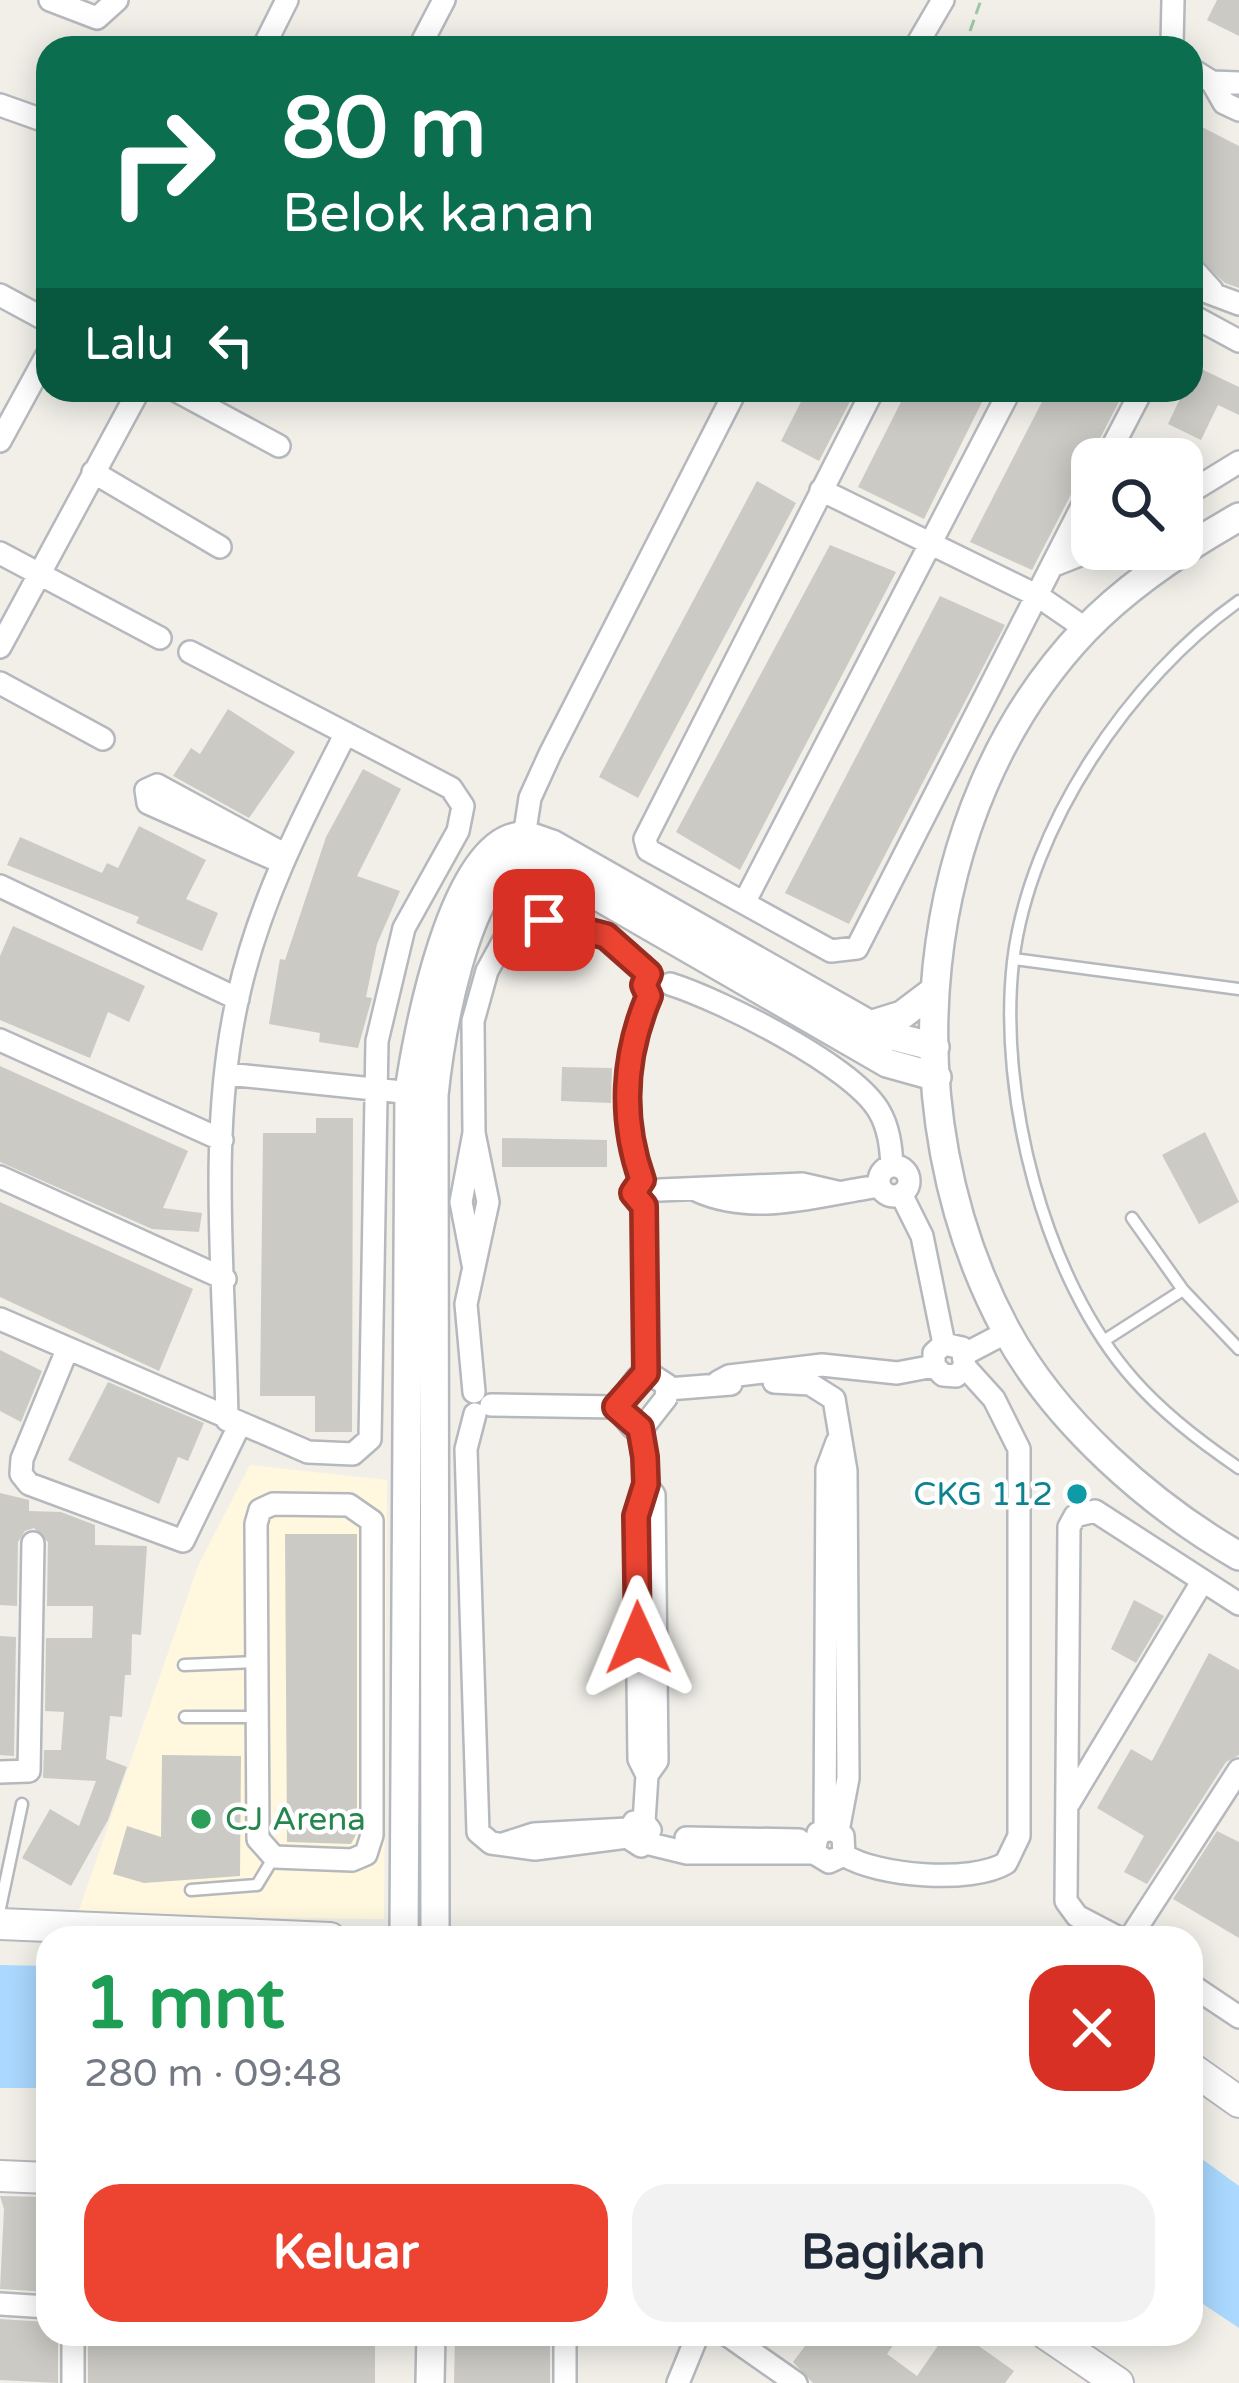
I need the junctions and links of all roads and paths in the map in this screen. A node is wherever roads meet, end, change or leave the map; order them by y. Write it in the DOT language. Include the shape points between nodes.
graph roads {
  1 [pos="50,0"];
  2 [pos="117,0"];
  3 [pos="287,0"];
  4 [pos="444,0"];
  5 [pos="981,0"];
  6 [pos="936,2"];
  7 [pos="1178,3"];
  8 [pos="269,36"];
  9 [pos="425,36"];
  10 [pos="920,36"];
  11 [pos="968,36"];
  12 [pos="1171,36"];
  13 [pos="1203,77"];
  14 [pos="1213,82"];
  15 [pos="1239,83"];
  16 [pos="0,105"];
  17 [pos="1239,110"];
  18 [pos="36,118"];
  19 [pos="1203,289"];
  20 [pos="0,295"];
  21 [pos="1239,304"];
  22 [pos="36,314"];
  23 [pos="1203,322"];
  24 [pos="1239,341"];
  25 [pos="36,375"];
  26 [pos="132,402"];
  27 [pos="199,402"];
  28 [pos="730,402"];
  29 [pos="867,402"];
  30 [pos="1004,402"];
  31 [pos="1136,402"];
  32 [pos="1117,438"];
  33 [pos="0,440"];
  34 [pos="279,446"];
  35 [pos="1239,462"];
  36 [pos="93,472"];
  37 [pos="1203,484"];
  38 [pos="821,490"];
  39 [pos="1239,517"];
  40 [pos="1071,528"];
  41 [pos="929,544"];
  42 [pos="220,547"];
  43 [pos="0,553"];
  44 [pos="1071,558"];
  45 [pos="1052,566"];
  46 [pos="41,574"];
  47 [pos="1038,596"];
  48 [pos="1239,601"];
  49 [pos="1086,628"];
  50 [pos="160,638"];
  51 [pos="0,647"];
  52 [pos="190,652"];
  53 [pos="0,683"];
  54 [pos="346,733"];
  55 [pos="103,739"];
  56 [pos="522,846"];
  57 [pos="283,858"];
  58 [pos="0,886"];
  59 [pos="744,903"];
  60 [pos="1014,959"];
  61 [pos="649,985"];
  62 [pos="1239,989"];
  63 [pos="935,990"];
  64 [pos="238,999"];
  65 [pos="870,1025"];
  66 [pos="0,1040"];
  67 [pos="935,1048"];
  68 [pos="227,1074"];
  69 [pos="937,1077"];
  70 [pos="372,1086"];
  71 [pos="421,1094"];
  72 [pos="222,1141"];
  73 [pos="0,1177"];
  74 [pos="890,1190"];
  75 [pos="648,1192"];
  76 [pos="1132,1218"];
  77 [pos="225,1279"];
  78 [pos="1184,1290"];
  79 [pos="0,1319"];
  80 [pos="1007,1332"];
  81 [pos="1105,1340"];
  82 [pos="944,1344"];
  83 [pos="1239,1349"];
  84 [pos="67,1350"];
  85 [pos="965,1360"];
  86 [pos="934,1366"];
  87 [pos="646,1373"];
  88 [pos="866,1373"];
  89 [pos="718,1382"];
  90 [pos="668,1389"];
  91 [pos="834,1399"];
  92 [pos="480,1404"];
  93 [pos="616,1407"];
  94 [pos="233,1423"];
  95 [pos="640,1428"];
  96 [pos="1239,1468"];
  97 [pos="33,1543"];
  98 [pos="1239,1556"];
  99 [pos="1202,1582"];
  100 [pos="1239,1604"];
  101 [pos="256,1662"];
  102 [pos="184,1665"];
  103 [pos="406,1687"];
  104 [pos="373,1688"];
  105 [pos="436,1688"];
  106 [pos="185,1717"];
  107 [pos="257,1717"];
  108 [pos="1239,1770"];
  109 [pos="0,1772"];
  110 [pos="22,1804"];
  111 [pos="1066,1807"];
  112 [pos="639,1832"];
  113 [pos="823,1838"];
  114 [pos="274,1857"];
  115 [pos="191,1890"];
  116 [pos="0,1908"];
  117 [pos="0,1924"];
  118 [pos="47,1926"];
  119 [pos="404,1926"];
  120 [pos="435,1926"];
  121 [pos="1098,1926"];
  122 [pos="1138,1926"];
  123 [pos="1203,1993"];
  124 [pos="1239,2017"];
  125 [pos="1203,2076"];
  126 [pos="1239,2102"];
  127 [pos="0,2176"];
  128 [pos="36,2178"];
  129 [pos="0,2304"];
  130 [pos="36,2306"];
  131 [pos="74,2346"];
  132 [pos="431,2346"];
  133 [pos="565,2346"];
  134 [pos="693,2346"];
  135 [pos="743,2346"];
  136 [pos="1064,2346"];
  137 [pos="73,2383"];
  138 [pos="430,2383"];
  139 [pos="565,2383"];
  140 [pos="678,2383"];
  141 [pos="796,2383"];
  142 [pos="1118,2383"];
  1 -- 2 [label="street" via="98,18"];
  3 -- 8 [label="street"];
  4 -- 9 [label="street"];
  5 -- 11 [label="path"];
  6 -- 10 [label="street"];
  7 -- 12 [label="street"];
  13 -- 14 [label="street"];
  14 -- 15 [label="street"];
  14 -- 17 [label="street" via="1224,103"];
  16 -- 18 [label="street"];
  19 -- 21 [label="street"];
  20 -- 22 [label="street"];
  23 -- 24 [label="street"];
  25 -- 33 [label="street"];
  26 -- 36 [label="street"];
  27 -- 34 [label="street"];
  28 -- 56 [label="street" via="550,754 530,798"];
  29 -- 38 [label="street"];
  30 -- 41 [label="street"];
  31 -- 32 [label="street"];
  35 -- 37 [label="street"];
  36 -- 42 [label="street"];
  36 -- 46 [label="street"];
  38 -- 41 [label="street"];
  38 -- 59 [label="street" via="647,826 649,850"];
  39 -- 49 [label="street"];
  40 -- 45 [label="street"];
  41 -- 47 [label="street"];
  41 -- 59 [label="street"];
  43 -- 46 [label="street"];
  44 -- 45 [label="street"];
  45 -- 47 [label="street"];
  46 -- 50 [label="street"];
  46 -- 51 [label="street"];
  47 -- 49 [label="street"];
  47 -- 59 [label="street" via="857,948 831,951"];
  48 -- 60 [label="lane" via="1142,687 1098,750 1060,817"];
  49 -- 63 [label="street" via="1015,722 992,767 953,874"];
  52 -- 54 [label="street"];
  53 -- 55 [label="street"];
  54 -- 57 [label="street"];
  54 -- 70 [label="street" via="452,788 463,806 397,952"];
  56 -- 65 [label="street" via="552,844"];
  56 -- 69 [label="street" via="887,1063"];
  56 -- 71 [label="street" via="492,852 449,925 418,1026"];
  57 -- 57 [label="street" via="148,803 146,790 157,785"];
  57 -- 64 [label="street"];
  58 -- 64 [label="street"];
  60 -- 62 [label="lane"];
  60 -- 81 [label="lane" via="1014,1083 1029,1160 1051,1232"];
  61 -- 74 [label="street" via="660,972 670,984 725,1004 872,1100 886,1129"];
  61 -- 75 [label="street" via="628,1070 630,1137"];
  61 -- 92 [label="street" via="606,936 563,922 530,924 504,940 487,970 473,1021 474,1132 488,1202 465,1325"];
  63 -- 65 [label="street" via="902,1015"];
  63 -- 67 [label="street"];
  64 -- 68 [label="street"];
  65 -- 67 [label="street"];
  66 -- 72 [label="street"];
  67 -- 69 [label="street"];
  68 -- 70 [label="street"];
  68 -- 72 [label="street"];
  69 -- 80 [label="street" via="958,1201"];
  70 -- 71 [label="street"];
  70 -- 94 [label="street" via="370,1439 353,1454 326,1456"];
  71 -- 103 [label="street"];
  71 -- 105 [label="street"];
  72 -- 77 [label="street"];
  73 -- 77 [label="street"];
  74 -- 75 [label="street" via="732,1184"];
  74 -- 82 [label="street" via="922,1236"];
  75 -- 87 [label="street"];
  76 -- 78 [label="lane"];
  77 -- 94 [label="street"];
  78 -- 81 [label="lane"];
  78 -- 83 [label="lane"];
  79 -- 84 [label="street"];
  80 -- 85 [label="street"];
  80 -- 98 [label="street" via="1111,1460 1158,1504"];
  81 -- 96 [label="lane" via="1134,1380"];
  82 -- 85 [label="street" via="956,1344"];
  82 -- 86 [label="street"];
  84 -- 94 [label="street"];
  84 -- 94 [label="street" via="22,1459 29,1484 184,1541"];
  85 -- 86 [label="street" via="949,1377"];
  85 -- 113 [label="street" via="1019,1449 1019,1836 1006,1862 983,1872 878,1872 844,1855 829,1862"];
  86 -- 88 [label="street"];
  87 -- 90 [label="street"];
  87 -- 93 [label="street"];
  88 -- 89 [label="street" via="822,1365"];
  88 -- 91 [label="street"];
  89 -- 90 [label="street"];
  89 -- 91 [label="street" via="798,1381"];
  90 -- 95 [label="street"];
  91 -- 113 [label="street"];
  92 -- 93 [label="street"];
  92 -- 112 [label="street" via="466,1449 476,1824 485,1840 577,1847"];
  93 -- 95 [label="street"];
  95 -- 112 [label="street" via="646,1484 636,1538 639,1759 647,1774"];
  97 -- 109 [label="street" via="28,1772"];
  99 -- 100 [label="street"];
  99 -- 111 [label="street"];
  99 -- 111 [label="street" via="1096,1510 1075,1516 1067,1541"];
  101 -- 102 [label="lane"];
  101 -- 104 [label="street" via="260,1510 349,1505 367,1513 374,1532"];
  101 -- 107 [label="street"];
  103 -- 104 [label="street"];
  103 -- 105 [label="street"];
  103 -- 119 [label="street"];
  104 -- 114 [label="street" via="371,1846 352,1860"];
  105 -- 120 [label="street"];
  106 -- 107 [label="lane"];
  107 -- 114 [label="street" via="258,1839"];
  108 -- 122 [label="street"];
  110 -- 116 [label="lane"];
  111 -- 121 [label="street" via="1069,1910"];
  112 -- 113 [label="street" via="687,1853"];
  114 -- 115 [label="lane" via="257,1885"];
  117 -- 118 [label="main road"];
  123 -- 124 [label="street"];
  125 -- 126 [label="main road"];
  127 -- 128 [label="main road"];
  129 -- 130 [label="street"];
  131 -- 137 [label="street"];
  132 -- 138 [label="street"];
  133 -- 139 [label="street"];
  134 -- 140 [label="street"];
  135 -- 141 [label="street"];
  136 -- 142 [label="main road"];
}
